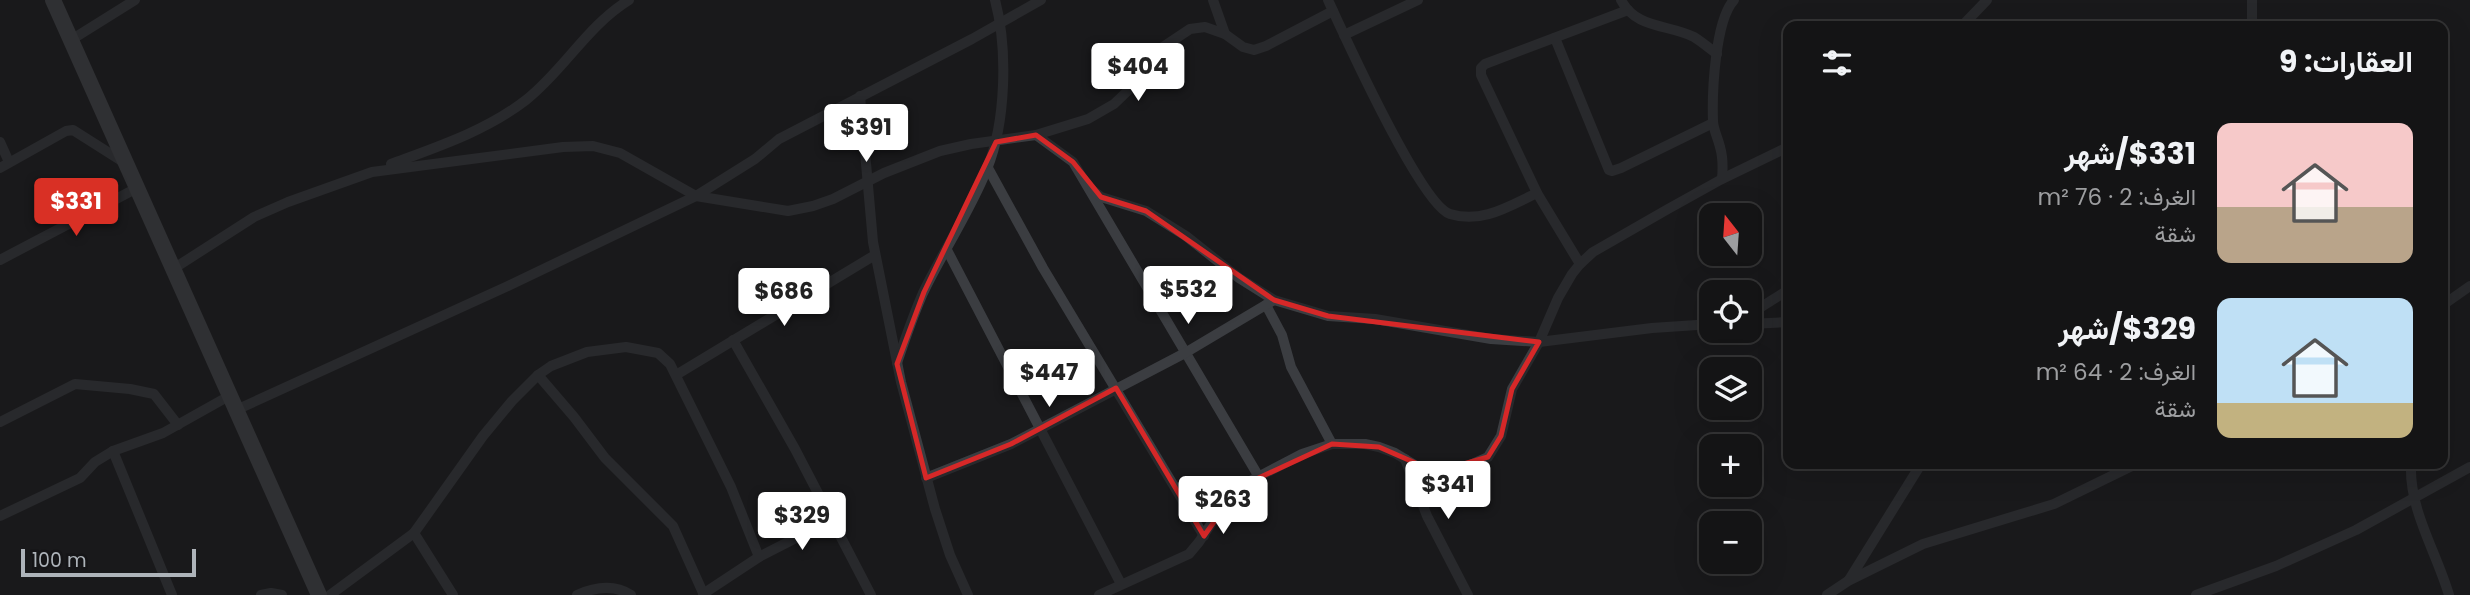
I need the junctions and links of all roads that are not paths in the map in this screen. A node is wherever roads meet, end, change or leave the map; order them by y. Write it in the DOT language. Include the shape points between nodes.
graph roads {
  1 [pos="53,0"];
  2 [pos="135,0"];
  3 [pos="628,0"];
  4 [pos="995,0"];
  5 [pos="1041,0"];
  6 [pos="1213,0"];
  7 [pos="1418,0"];
  8 [pos="1621,0"];
  9 [pos="1734,0"];
  10 [pos="1987,0"];
  11 [pos="2252,0"];
  12 [pos="1330,5"];
  13 [pos="1628,10"];
  14 [pos="1967,21"];
  15 [pos="2252,21"];
  16 [pos="1001,23"];
  17 [pos="1225,34"];
  18 [pos="1345,35"];
  19 [pos="1555,38"];
  20 [pos="71,40"];
  21 [pos="1717,54"];
  22 [pos="860,96"];
  23 [pos="1713,123"];
  24 [pos="1036,135"];
  25 [pos="0,142"];
  26 [pos="996,142"];
  27 [pos="1783,149"];
  28 [pos="5,165"];
  29 [pos="127,165"];
  30 [pos="988,168"];
  31 [pos="372,172"];
  32 [pos="1722,179"];
  33 [pos="867,181"];
  34 [pos="138,188"];
  35 [pos="1091,190"];
  36 [pos="1536,193"];
  37 [pos="696,195"];
  38 [pos="947,250"];
  39 [pos="876,255"];
  40 [pos="0,260"];
  41 [pos="1580,264"];
  42 [pos="173,270"];
  43 [pos="2470,286"];
  44 [pos="1783,293"];
  45 [pos="2448,301"];
  46 [pos="1270,302"];
  47 [pos="1762,306"];
  48 [pos="1783,322"];
  49 [pos="1762,323"];
  50 [pos="1699,325"];
  51 [pos="733,340"];
  52 [pos="1539,342"];
  53 [pos="1185,353"];
  54 [pos="897,364"];
  55 [pos="538,375"];
  56 [pos="676,375"];
  57 [pos="1116,388"];
  58 [pos="232,403"];
  59 [pos="0,422"];
  60 [pos="178,425"];
  61 [pos="1041,428"];
  62 [pos="1332,444"];
  63 [pos="113,451"];
  64 [pos="1405,459"];
  65 [pos="2470,467"];
  66 [pos="1918,469"];
  67 [pos="2126,469"];
  68 [pos="2411,469"];
  69 [pos="1259,477"];
  70 [pos="926,478"];
  71 [pos="2413,499"];
  72 [pos="0,516"];
  73 [pos="831,520"];
  74 [pos="414,533"];
  75 [pos="1203,536"];
  76 [pos="759,557"];
  77 [pos="1849,581"];
  78 [pos="1121,584"];
  79 [pos="704,594"];
  80 [pos="172,595"];
  81 [pos="261,595"];
  82 [pos="282,595"];
  83 [pos="319,595"];
  84 [pos="330,595"];
  85 [pos="453,595"];
  86 [pos="577,595"];
  87 [pos="631,595"];
  88 [pos="871,595"];
  89 [pos="968,595"];
  90 [pos="1098,595"];
  91 [pos="1468,595"];
  92 [pos="1827,595"];
  93 [pos="1839,595"];
  94 [pos="2196,595"];
  95 [pos="2449,595"];
  1 -- 20 [label="street"];
  2 -- 20 [label="street"];
  3 -- 31 [label="street" via="589,32 527,99 491,123"];
  4 -- 16 [label="street"];
  5 -- 16 [label="street"];
  6 -- 17 [label="street"];
  7 -- 18 [label="street"];
  8 -- 13 [label="street"];
  9 -- 21 [label="street" via="1723,16"];
  10 -- 14 [label="street"];
  11 -- 15 [label="street"];
  12 -- 17 [label="street" via="1254,50"];
  12 -- 18 [label="street"];
  13 -- 19 [label="street"];
  13 -- 21 [label="street" via="1644,23 1693,37"];
  16 -- 22 [label="street"];
  16 -- 26 [label="street" via="1003,61"];
  17 -- 24 [label="street" via="1205,27 1190,29 1163,47 1114,104 1088,119"];
  18 -- 36 [label="street" via="1374,100 1441,209 1476,218"];
  19 -- 23 [label="street" via="1609,170"];
  19 -- 36 [label="street" via="1485,64 1480,75"];
  20 -- 29 [label="street"];
  21 -- 23 [label="street"];
  22 -- 33 [label="street"];
  22 -- 37 [label="street" via="779,139"];
  23 -- 32 [label="street" via="1721,150"];
  24 -- 26 [label="street"];
  24 -- 35 [label="street" via="1073,162"];
  25 -- 28 [label="street"];
  26 -- 30 [label="street"];
  26 -- 33 [label="street" via="940,151"];
  27 -- 32 [label="street"];
  28 -- 29 [label="street" via="73,130"];
  29 -- 34 [label="street"];
  30 -- 38 [label="street"];
  30 -- 57 [label="street"];
  31 -- 37 [label="street" via="593,146 620,153"];
  31 -- 42 [label="street" via="254,217"];
  32 -- 41 [label="street" via="1593,252"];
  33 -- 37 [label="street" via="833,199 788,211"];
  33 -- 39 [label="street"];
  34 -- 40 [label="street"];
  34 -- 42 [label="street"];
  35 -- 46 [label="street" via="1146,211 1186,236"];
  35 -- 53 [label="street"];
  36 -- 41 [label="street"];
  37 -- 58 [label="street" via="508,286"];
  38 -- 54 [label="street" via="924,292"];
  38 -- 61 [label="street"];
  39 -- 51 [label="street"];
  39 -- 54 [label="street"];
  41 -- 52 [label="street" via="1558,298"];
  42 -- 58 [label="street"];
  43 -- 45 [label="street"];
  44 -- 47 [label="street"];
  46 -- 52 [label="street" via="1328,316 1375,318 1491,339"];
  46 -- 53 [label="street"];
  46 -- 62 [label="street" via="1291,368"];
  48 -- 49 [label="street"];
  50 -- 52 [label="street"];
  51 -- 56 [label="street"];
  51 -- 73 [label="street"];
  52 -- 64 [label="street" via="1513,389 1501,436 1488,457 1463,468 1436,472"];
  53 -- 57 [label="street"];
  53 -- 69 [label="street"];
  54 -- 70 [label="street"];
  55 -- 56 [label="street" via="587,352 626,346 658,353"];
  55 -- 74 [label="street" via="484,436"];
  55 -- 79 [label="street" via="605,458 673,526"];
  56 -- 76 [label="street" via="731,487"];
  57 -- 61 [label="street"];
  57 -- 75 [label="street"];
  58 -- 60 [label="street"];
  58 -- 83 [label="street"];
  59 -- 60 [label="street" via="75,384 153,394"];
  60 -- 63 [label="street"];
  61 -- 70 [label="street"];
  61 -- 78 [label="street"];
  62 -- 64 [label="street" via="1365,444"];
  62 -- 69 [label="street"];
  63 -- 72 [label="street" via="79,478"];
  63 -- 80 [label="street"];
  64 -- 91 [label="street" via="1427,516"];
  65 -- 71 [label="street"];
  66 -- 77 [label="street"];
  67 -- 77 [label="street" via="2054,504 1923,544"];
  68 -- 71 [label="street"];
  69 -- 75 [label="street" via="1227,499"];
  70 -- 89 [label="street"];
  71 -- 94 [label="street" via="2276,566"];
  71 -- 95 [label="street"];
  73 -- 76 [label="street"];
  73 -- 88 [label="street"];
  74 -- 84 [label="street"];
  74 -- 85 [label="street"];
  75 -- 78 [label="street" via="1189,554"];
  76 -- 79 [label="street"];
  77 -- 92 [label="street"];
  77 -- 93 [label="street"];
  78 -- 90 [label="street"];
  81 -- 82 [label="street"];
  86 -- 87 [label="street" via="604,587"];
}
